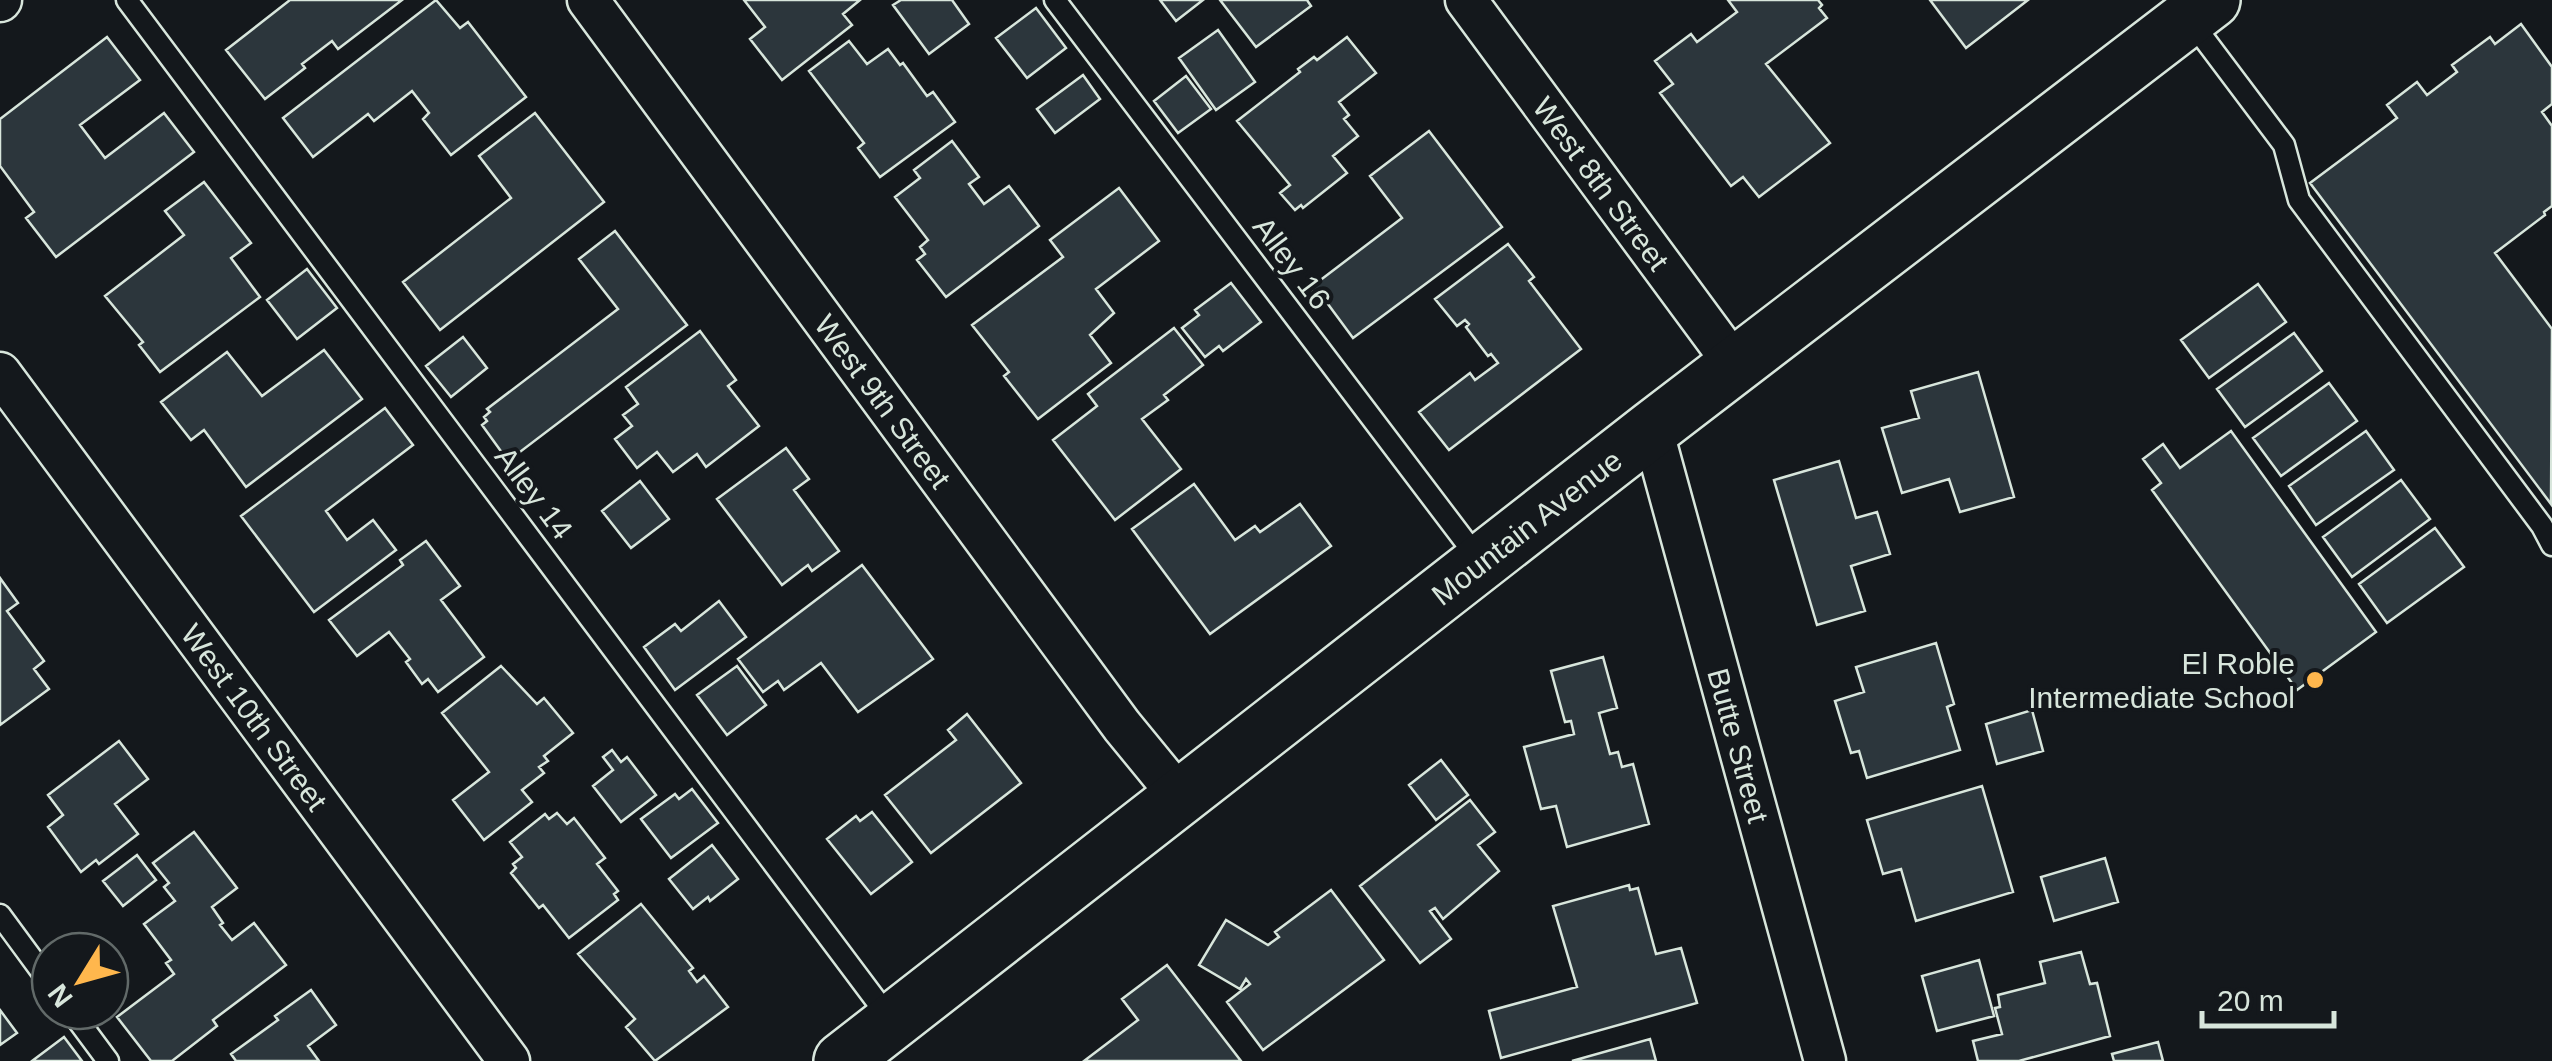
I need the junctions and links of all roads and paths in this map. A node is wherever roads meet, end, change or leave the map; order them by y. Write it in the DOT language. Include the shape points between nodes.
graph roads {
  1 [pos="127,0"];
  2 [pos="588,0"];
  3 [pos="1055,0"];
  4 [pos="1466,0"];
  5 [pos="2200,9"];
  6 [pos="1735,365"];
  7 [pos="0,373"];
  8 [pos="1652,429"];
  9 [pos="2552,545"];
  10 [pos="1481,563"];
  11 [pos="1181,798"];
  12 [pos="0,916"];
  13 [pos="30,956"];
  14 [pos="893,1022"];
  15 [pos="86,1031"];
  16 [pos="108,1061"];
  17 [pos="509,1061"];
  18 [pos="842,1061"];
  19 [pos="1825,1061"];
  1 -- 14 [label="lane, Alley 14"];
  2 -- 11 [label="street, West 9th Street"];
  3 -- 10 [label="lane, Alley 16"];
  4 -- 6 [label="street, West 8th Street"];
  5 -- 6 [label="main road, Mountain Avenue"];
  5 -- 9 [label="lane" via="2284,145 2299,200"];
  6 -- 8 [label="main road, Mountain Avenue"];
  7 -- 17 [label="street, West 10th Street"];
  8 -- 10 [label="main road, Mountain Avenue"];
  8 -- 19 [label="street, Butte Street"];
  10 -- 11 [label="main road, Mountain Avenue"];
  11 -- 14 [label="main road, Mountain Avenue"];
  12 -- 13 [label="lane"];
  14 -- 18 [label="main road, Mountain Avenue"];
  15 -- 16 [label="lane"];
}
